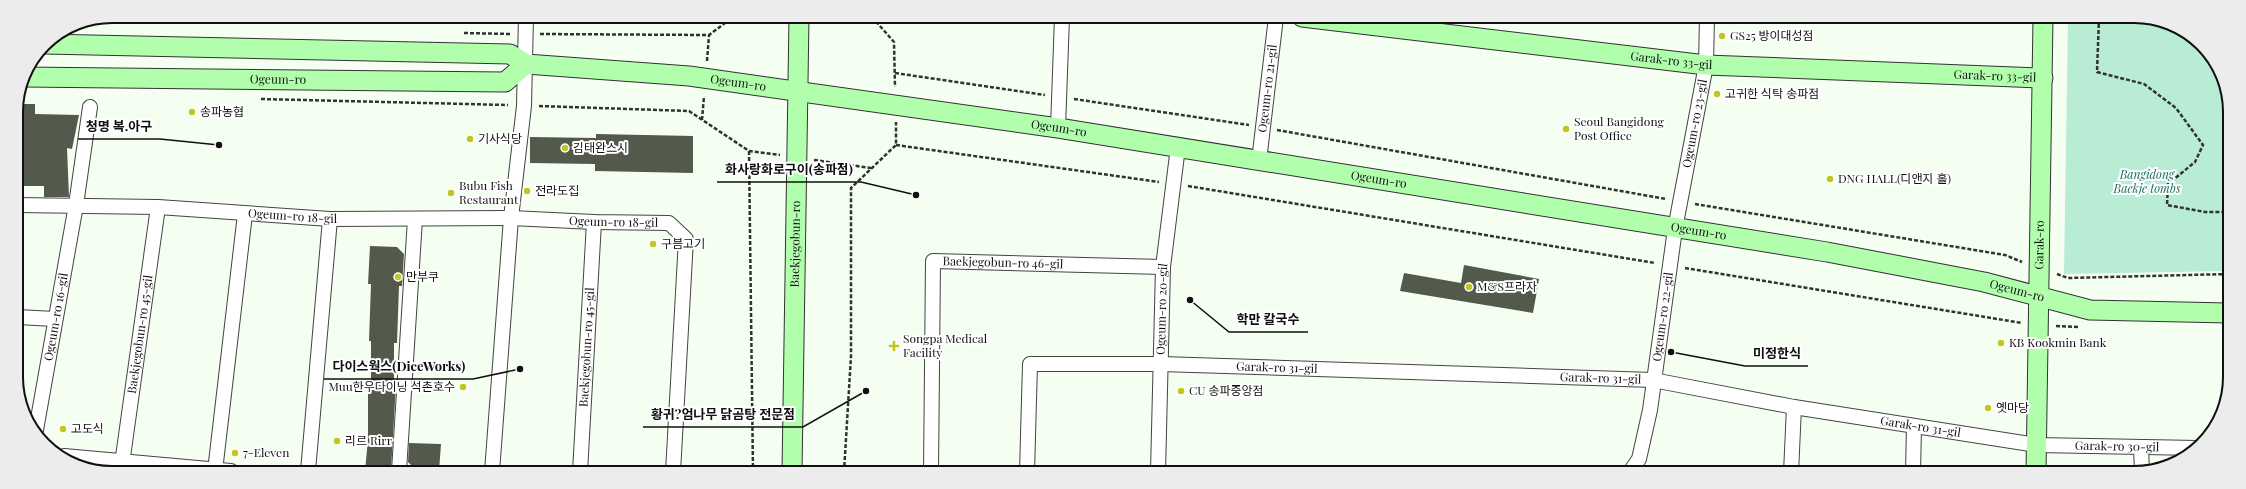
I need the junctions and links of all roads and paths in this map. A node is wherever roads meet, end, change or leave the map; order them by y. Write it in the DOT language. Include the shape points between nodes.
graph roads {
  1 [pos="526,23"];
  2 [pos="724,23"];
  3 [pos="799,23"];
  4 [pos="877,23"];
  5 [pos="1062,23"];
  6 [pos="1275,23"];
  7 [pos="1352,23"];
  8 [pos="1707,23"];
  9 [pos="2043,23"];
  10 [pos="2099,23"];
  11 [pos="709,35"];
  12 [pos="54,44"];
  13 [pos="526,64"];
  14 [pos="1706,65"];
  15 [pos="30,77"];
  16 [pos="2043,78"];
  17 [pos="799,93"];
  18 [pos="1059,97"];
  19 [pos="256,99"];
  20 [pos="524,106"];
  21 [pos="90,107"];
  22 [pos="1263,127"];
  23 [pos="1058,128"];
  24 [pos="1178,147"];
  25 [pos="1259,161"];
  26 [pos="1175,184"];
  27 [pos="1680,201"];
  28 [pos="23,204"];
  29 [pos="76,204"];
  30 [pos="158,207"];
  31 [pos="2223,212"];
  32 [pos="245,214"];
  33 [pos="511,218"];
  34 [pos="330,219"];
  35 [pos="415,219"];
  36 [pos="594,222"];
  37 [pos="1675,229"];
  38 [pos="1669,265"];
  39 [pos="1163,267"];
  40 [pos="2038,269"];
  41 [pos="2223,274"];
  42 [pos="2037,296"];
  43 [pos="2223,313"];
  44 [pos="23,317"];
  45 [pos="55,319"];
  46 [pos="2037,325"];
  47 [pos="2083,327"];
  48 [pos="1161,364"];
  49 [pos="1653,380"];
  50 [pos="1794,407"];
  51 [pos="37,425"];
  52 [pos="1914,426"];
  53 [pos="2036,445"];
  54 [pos="2141,447"];
  55 [pos="2188,448"];
  56 [pos="76,458"];
  57 [pos="122,466"];
  58 [pos="215,466"];
  59 [pos="308,466"];
  60 [pos="399,466"];
  61 [pos="492,466"];
  62 [pos="580,466"];
  63 [pos="673,466"];
  64 [pos="753,466"];
  65 [pos="792,466"];
  66 [pos="844,466"];
  67 [pos="931,466"];
  68 [pos="1027,466"];
  69 [pos="1158,466"];
  70 [pos="1634,466"];
  71 [pos="1791,466"];
  72 [pos="1913,466"];
  73 [pos="2036,466"];
  74 [pos="2142,466"];
  1 -- 13 [label="street"];
  2 -- 11 [label="path"];
  3 -- 17 [label="main road, Baekjegobun-ro"];
  4 -- 18 [label="path" via="894,42 895,73"];
  5 -- 18 [label="street"];
  6 -- 22 [label="street, Ogeum-ro 21-gil"];
  7 -- 14 [label="main road, Garak-ro 33-gil"];
  8 -- 14 [label="street, Ogeum-ro 23-gil"];
  9 -- 16 [label="main road, Garak-ro"];
  10 -- 31 [label="path" via="2096,72 2144,84 2176,108 2203,146 2195,162 2168,184 2167,204 2205,212"];
  12 -- 13 [label="main road, Ogeum-ro" via="510,54"];
  13 -- 15 [label="main road, Ogeum-ro" via="505,82"];
  13 -- 17 [label="main road, Ogeum-ro" via="688,76"];
  13 -- 20 [label="street"];
  14 -- 16 [label="main road, Garak-ro 33-gil"];
  14 -- 27 [label="street, Ogeum-ro 23-gil"];
  16 -- 40 [label="main road, Garak-ro"];
  17 -- 23 [label="main road, Ogeum-ro"];
  17 -- 65 [label="main road, Baekjegobun-ro"];
  18 -- 22 [label="path"];
  18 -- 23 [label="street"];
  19 -- 20 [label="path"];
  20 -- 33 [label="street"];
  20 -- 64 [label="path" via="689,111 749,151"];
  21 -- 29 [label="street, Ogeum-ro 16-gil"];
  22 -- 25 [label="street, Ogeum-ro 21-gil"];
  22 -- 27 [label="path"];
  23 -- 24 [label="main road, Ogeum-ro"];
  24 -- 25 [label="main road, Ogeum-ro"];
  24 -- 26 [label="street, Ogeum-ro 20-gil"];
  25 -- 37 [label="main road, Ogeum-ro"];
  26 -- 38 [label="path"];
  26 -- 39 [label="street, Ogeum-ro 20-gil"];
  26 -- 66 [label="path" via="896,145 851,188 851,356"];
  27 -- 37 [label="street, Ogeum-ro 23-gil"];
  27 -- 40 [label="path" via="2006,255"];
  28 -- 29 [label="street"];
  29 -- 30 [label="street, Ogeum-ro 18-gil"];
  29 -- 45 [label="street, Ogeum-ro 16-gil"];
  30 -- 32 [label="street, Ogeum-ro 18-gil"];
  30 -- 57 [label="street, Baekjegobun-ro 45-gil"];
  32 -- 34 [label="street, Ogeum-ro 18-gil"];
  32 -- 58 [label="street"];
  33 -- 35 [label="street, Ogeum-ro 18-gil"];
  33 -- 36 [label="street, Ogeum-ro 18-gil"];
  33 -- 61 [label="street"];
  34 -- 35 [label="street, Ogeum-ro 18-gil"];
  34 -- 59 [label="street"];
  35 -- 60 [label="street"];
  36 -- 62 [label="street, Baekjegobun-ro 45-gil"];
  36 -- 63 [label="street, Ogeum-ro 18-gil" via="669,223 686,239"];
  37 -- 38 [label="street, Ogeum-ro 22-gil"];
  37 -- 42 [label="main road, Ogeum-ro" via="1827,252 1984,282"];
  38 -- 46 [label="path"];
  38 -- 49 [label="street, Ogeum-ro 22-gil"];
  39 -- 48 [label="street, Ogeum-ro 20-gil"];
  39 -- 67 [label="street, Baekjegobun-ro 46-gil" via="933,261"];
  40 -- 41 [label="path" via="2068,278"];
  40 -- 42 [label="main road, Garak-ro"];
  42 -- 43 [label="main road, Ogeum-ro" via="2090,310"];
  42 -- 46 [label="main road, Garak-ro"];
  44 -- 45 [label="street"];
  45 -- 51 [label="street, Ogeum-ro 16-gil"];
  46 -- 47 [label="path"];
  46 -- 53 [label="main road, Garak-ro"];
  48 -- 49 [label="street, Garak-ro 31-gil"];
  48 -- 68 [label="street" via="1030,364"];
  48 -- 69 [label="street, Ogeum-ro 20-gil"];
  49 -- 50 [label="street, Garak-ro 31-gil"];
  49 -- 70 [label="street, Ogeum-ro 22-gil" via="1650,410 1639,459"];
  50 -- 52 [label="street, Garak-ro 31-gil"];
  50 -- 71 [label="street"];
  52 -- 53 [label="street, Garak-ro 31-gil"];
  52 -- 72 [label="street"];
  53 -- 54 [label="street, Garak-ro 30-gil"];
  53 -- 73 [label="main road, Garak-ro"];
  54 -- 55 [label="street, Garak-ro 30-gil"];
  54 -- 74 [label="street"];
  56 -- 57 [label="street"];
}
